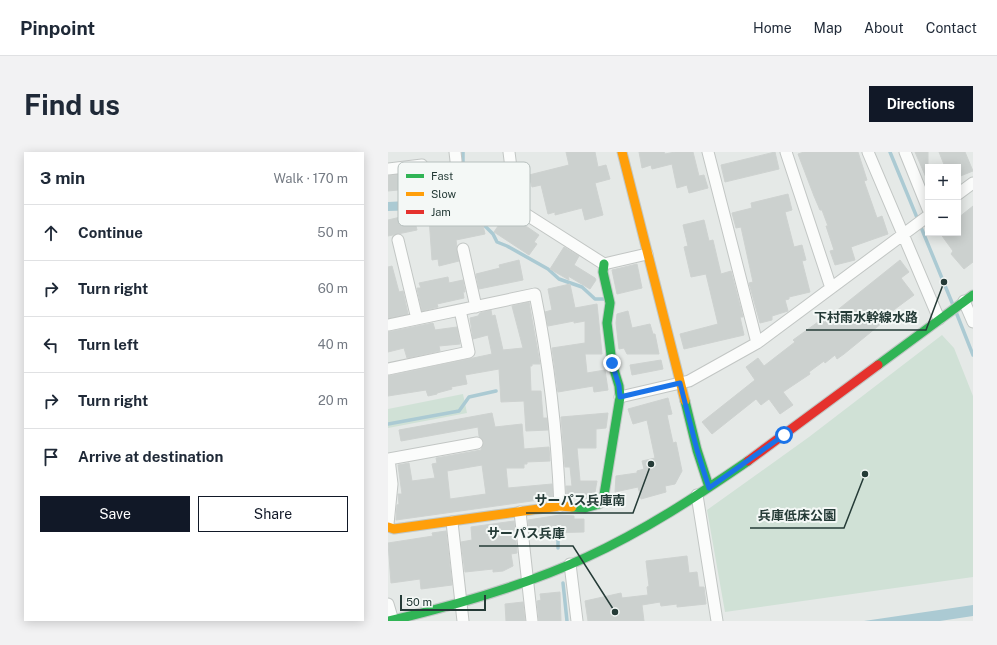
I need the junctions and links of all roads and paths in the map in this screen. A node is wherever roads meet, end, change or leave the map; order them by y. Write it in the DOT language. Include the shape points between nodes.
graph roads {
  1 [pos="509,152"];
  2 [pos="622,152"];
  3 [pos="708,152"];
  4 [pos="786,152"];
  5 [pos="868,152"];
  6 [pos="905,152"];
  7 [pos="510,162"];
  8 [pos="398,168"];
  9 [pos="388,169"];
  10 [pos="973,183"];
  11 [pos="961,192"];
  12 [pos="925,206"];
  13 [pos="530,217"];
  14 [pos="925,217"];
  15 [pos="907,232"];
  16 [pos="398,240"];
  17 [pos="463,249"];
  18 [pos="647,254"];
  19 [pos="604,264"];
  20 [pos="831,288"];
  21 [pos="966,300"];
  22 [pos="476,306"];
  23 [pos="460,310"];
  24 [pos="942,317"];
  25 [pos="416,319"];
  26 [pos="973,322"];
  27 [pos="388,325"];
  28 [pos="757,343"];
  29 [pos="388,369"];
  30 [pos="680,383"];
  31 [pos="620,397"];
  32 [pos="477,443"];
  33 [pos="709,488"];
  34 [pos="697,496"];
  35 [pos="560,506"];
  36 [pos="520,512"];
  37 [pos="452,522"];
  38 [pos="388,524"];
  39 [pos="388,527"];
  40 [pos="570,564"];
  41 [pos="528,580"];
  42 [pos="461,603"];
  43 [pos="388,604"];
  44 [pos="392,621"];
  45 [pos="463,621"];
  46 [pos="532,621"];
  47 [pos="577,621"];
  48 [pos="717,621"];
  1 -- 7 [label="street"];
  2 -- 18 [label="street"];
  3 -- 28 [label="street"];
  4 -- 20 [label="street"];
  5 -- 15 [label="street"];
  6 -- 12 [label="street"];
  8 -- 9 [label="street"];
  10 -- 11 [label="street"];
  13 -- 19 [label="street"];
  14 -- 15 [label="street"];
  15 -- 20 [label="street"];
  15 -- 24 [label="street"];
  16 -- 25 [label="street"];
  17 -- 22 [label="street"];
  18 -- 19 [label="street"];
  18 -- 30 [label="street"];
  19 -- 31 [label="street" via="603,272 610,303 607,323"];
  20 -- 28 [label="street"];
  21 -- 24 [label="street"];
  21 -- 26 [label="street"];
  22 -- 23 [label="street"];
  22 -- 35 [label="street" via="535,294 545,340"];
  23 -- 25 [label="street"];
  23 -- 29 [label="street" via="469,352"];
  24 -- 33 [label="street"];
  25 -- 27 [label="street"];
  28 -- 30 [label="street" via="689,381"];
  30 -- 31 [label="street"];
  30 -- 33 [label="street"];
  31 -- 35 [label="street" via="604,496 599,504 585,508"];
  32 -- 38 [label="street" via="389,459 392,484"];
  33 -- 34 [label="street"];
  34 -- 40 [label="street" via="613,544"];
  34 -- 48 [label="street"];
  35 -- 36 [label="street"];
  36 -- 37 [label="street"];
  36 -- 41 [label="street"];
  37 -- 39 [label="street" via="394,530"];
  37 -- 42 [label="street"];
  40 -- 41 [label="street"];
  40 -- 47 [label="street"];
  41 -- 42 [label="street"];
  41 -- 46 [label="street"];
  42 -- 44 [label="street"];
  42 -- 45 [label="street"];
  43 -- 44 [label="street"];
}
